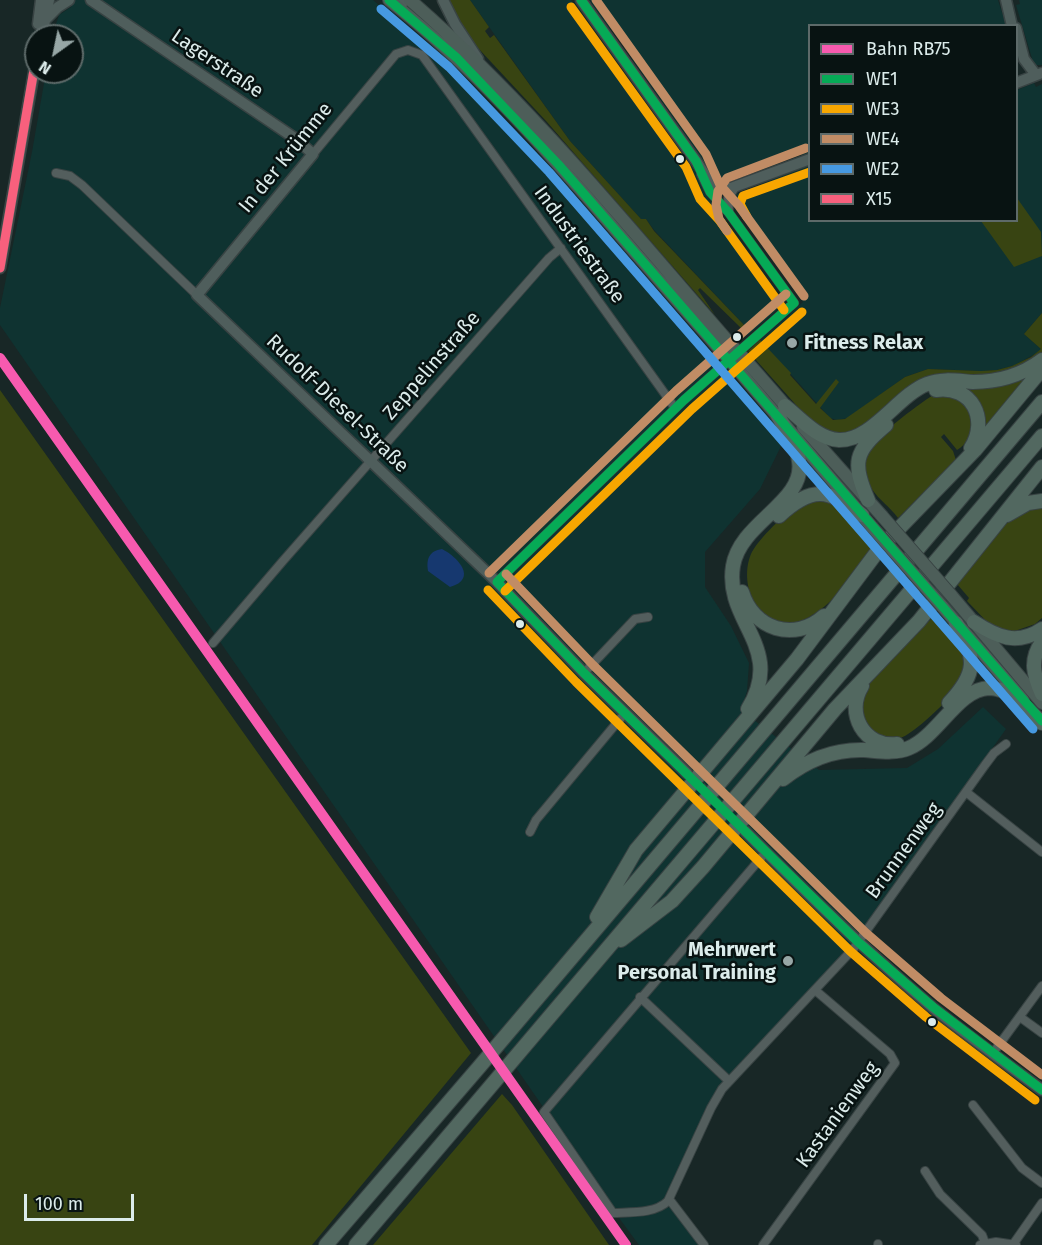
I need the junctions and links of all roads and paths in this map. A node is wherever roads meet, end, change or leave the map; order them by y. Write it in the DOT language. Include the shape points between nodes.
graph roads {
  1 [pos="41,0"];
  2 [pos="49,0"];
  3 [pos="69,0"];
  4 [pos="79,0"];
  5 [pos="390,0"];
  6 [pos="443,0"];
  7 [pos="580,0"];
  8 [pos="1006,0"];
  9 [pos="408,2"];
  10 [pos="95,3"];
  11 [pos="46,20"];
  12 [pos="40,24"];
  13 [pos="44,24"];
  14 [pos="1014,24"];
  15 [pos="1018,38"];
  16 [pos="408,50"];
  17 [pos="483,67"];
  18 [pos="1039,74"];
  19 [pos="1018,82"];
  20 [pos="32,84"];
  21 [pos="313,154"];
  22 [pos="808,160"];
  23 [pos="696,161"];
  24 [pos="56,173"];
  25 [pos="736,186"];
  26 [pos="729,213"];
  27 [pos="561,248"];
  28 [pos="0,268"];
  29 [pos="197,295"];
  30 [pos="735,353"];
  31 [pos="1042,360"];
  32 [pos="1042,369"];
  33 [pos="1042,402"];
  34 [pos="675,408"];
  35 [pos="782,411"];
  36 [pos="1042,436"];
  37 [pos="370,461"];
  38 [pos="1042,467"];
  39 [pos="948,477"];
  40 [pos="868,500"];
  41 [pos="1042,501"];
  42 [pos="862,515"];
  43 [pos="996,524"];
  44 [pos="497,582"];
  45 [pos="845,596"];
  46 [pos="648,617"];
  47 [pos="974,622"];
  48 [pos="956,623"];
  49 [pos="1042,629"];
  50 [pos="1042,642"];
  51 [pos="213,643"];
  52 [pos="886,656"];
  53 [pos="584,673"];
  54 [pos="1042,694"];
  55 [pos="1042,703"];
  56 [pos="625,713"];
  57 [pos="1042,722"];
  58 [pos="1006,744"];
  59 [pos="722,745"];
  60 [pos="687,773"];
  61 [pos="966,792"];
  62 [pos="753,807"];
  63 [pos="746,831"];
  64 [pos="530,832"];
  65 [pos="766,852"];
  66 [pos="1042,852"];
  67 [pos="858,942"];
  68 [pos="576,952"];
  69 [pos="600,956"];
  70 [pos="1042,986"];
  71 [pos="815,990"];
  72 [pos="640,997"];
  73 [pos="1020,1017"];
  74 [pos="1042,1033"];
  75 [pos="993,1053"];
  76 [pos="729,1081"];
  77 [pos="1042,1090"];
  78 [pos="973,1105"];
  79 [pos="925,1171"];
  80 [pos="1042,1183"];
  81 [pos="669,1199"];
  82 [pos="1042,1203"];
  83 [pos="983,1244"];
  84 [pos="1015,1244"];
  85 [pos="326,1245"];
  86 [pos="356,1245"];
  87 [pos="704,1245"];
  88 [pos="763,1245"];
  1 -- 12 [label="street"];
  2 -- 11 [label="street"];
  3 -- 11 [label="street"];
  4 -- 10 [label="street, Lagerstraße"];
  5 -- 9 [label="main road"];
  6 -- 17 [label="street"];
  7 -- 23 [label="street"];
  8 -- 14 [label="street"];
  9 -- 17 [label="main road"];
  9 -- 30 [label="main road"];
  10 -- 21 [label="street, Lagerstraße"];
  11 -- 13 [label="street"];
  15 -- 18 [label="street" via="1024,59"];
  16 -- 21 [label="street, In der Krümme" via="392,57"];
  16 -- 27 [label="street, Industriestraße" via="425,58"];
  17 -- 30 [label="main road" via="569,158"];
  18 -- 19 [label="street"];
  20 -- 28 [label="street"];
  21 -- 29 [label="street, In der Krümme"];
  22 -- 25 [label="street"];
  23 -- 25 [label="street" via="716,186"];
  23 -- 26 [label="street" via="710,192"];
  24 -- 29 [label="street, Rudolf-Diesel-Straße" via="70,176 82,185"];
  25 -- 26 [label="street" via="727,200"];
  26 -- 30 [label="street" via="794,303"];
  27 -- 34 [label="street, Industriestraße"];
  27 -- 37 [label="street, Zeppelinstraße"];
  29 -- 37 [label="street, Rudolf-Diesel-Straße"];
  30 -- 34 [label="street"];
  30 -- 35 [label="main road"];
  31 -- 35 [label="highway" via="1002,379 926,384 868,429 845,439 821,434"];
  32 -- 39 [label="highway"];
  33 -- 68 [label="highway"];
  34 -- 44 [label="street"];
  35 -- 40 [label="main road"];
  35 -- 42 [label="main road"];
  35 -- 59 [label="highway" via="800,463 797,481 750,531 733,561 734,596 759,650 761,671 754,700"];
  36 -- 69 [label="highway"];
  37 -- 44 [label="street, Rudolf-Diesel-Straße"];
  37 -- 51 [label="street, Zeppelinstraße"];
  38 -- 43 [label="highway"];
  39 -- 40 [label="highway" via="972,447 978,425 970,401 946,389 919,398 866,444 858,471"];
  39 -- 45 [label="highway" via="880,548"];
  40 -- 47 [label="main road, bridge"];
  41 -- 43 [label="highway" via="1018,507"];
  42 -- 45 [label="highway" via="831,495 811,495 789,507 764,530 742,560 745,600 751,612 772,628 805,628"];
  42 -- 48 [label="main road, bridge"];
  43 -- 52 [label="highway"];
  44 -- 53 [label="street, Rudolf-Diesel-Straße"];
  45 -- 59 [label="highway" via="797,659"];
  46 -- 53 [label="street" via="635,619"];
  47 -- 49 [label="highway" via="1011,639"];
  47 -- 55 [label="main road"];
  48 -- 52 [label="highway" via="971,651 972,668 967,681 918,734 892,744 870,737 856,714 860,689"];
  48 -- 57 [label="main road"];
  50 -- 54 [label="highway" via="1035,654 1034,669"];
  52 -- 62 [label="highway" via="835,709"];
  53 -- 56 [label="street, Rudolf-Diesel-Straße"];
  56 -- 60 [label="street, Rudolf-Diesel-Straße"];
  56 -- 64 [label="street"];
  57 -- 62 [label="highway" via="1009,694 989,688 976,691 911,747 893,752 856,750 826,754 792,772"];
  58 -- 61 [label="street, Brunnenweg" via="990,758"];
  59 -- 68 [label="highway" via="636,850"];
  61 -- 66 [label="street"];
  61 -- 67 [label="street, Brunnenweg"];
  62 -- 69 [label="highway" via="672,901"];
  63 -- 65 [label="street"];
  65 -- 67 [label="street"];
  65 -- 72 [label="street"];
  67 -- 71 [label="street, Brunnenweg"];
  67 -- 75 [label="street" via="933,1008"];
  68 -- 85 [label="highway"];
  69 -- 86 [label="highway"];
  70 -- 73 [label="street"];
  71 -- 76 [label="street, Brunnenweg"];
  71 -- 88 [label="street, Kastanienweg" via="890,1054 895,1063"];
  72 -- 76 [label="street"];
  72 -- 81 [label="street" via="544,1112 614,1214 662,1207"];
  73 -- 74 [label="street"];
  73 -- 75 [label="street"];
  75 -- 77 [label="street"];
  76 -- 81 [label="street, Brunnenweg" via="714,1102"];
  78 -- 80 [label="street" via="1022,1168"];
  79 -- 83 [label="street" via="938,1191 982,1235"];
  81 -- 87 [label="street"];
  82 -- 84 [label="street"];
  83 -- 84 [label="street"];
}
